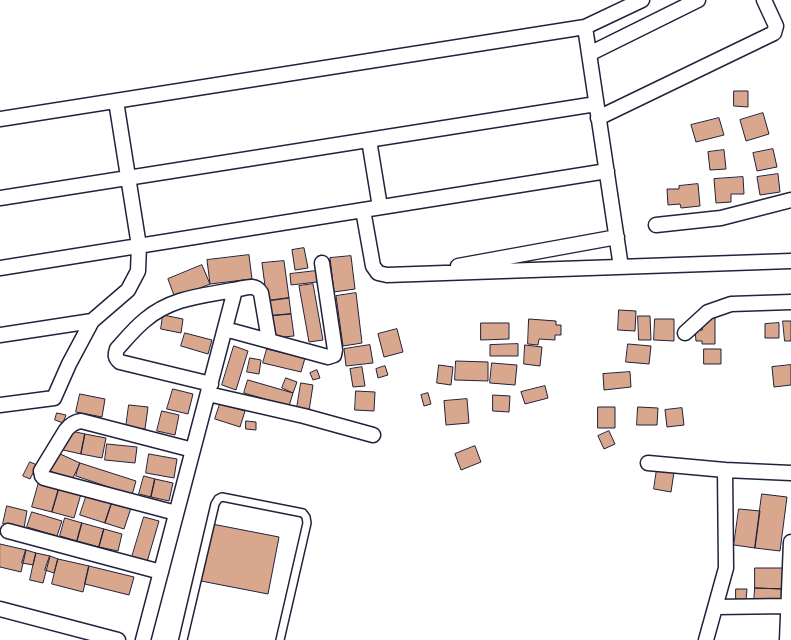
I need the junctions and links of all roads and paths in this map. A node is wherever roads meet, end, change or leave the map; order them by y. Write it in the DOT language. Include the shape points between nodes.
graph roads {
  1 [pos="642,0"];
  2 [pos="698,0"];
  3 [pos="764,0"];
  4 [pos="585,26"];
  5 [pos="589,54"];
  6 [pos="116,101"];
  7 [pos="596,104"];
  8 [pos="598,118"];
  9 [pos="0,119"];
  10 [pos="369,140"];
  11 [pos="607,171"];
  12 [pos="128,178"];
  13 [pos="0,198"];
  14 [pos="791,200"];
  15 [pos="380,207"];
  16 [pos="363,210"];
  17 [pos="656,225"];
  18 [pos="617,237"];
  19 [pos="140,246"];
  20 [pos="791,261"];
  21 [pos="322,263"];
  22 [pos="621,267"];
  23 [pos="0,268"];
  24 [pos="409,275"];
  25 [pos="235,290"];
  26 [pos="791,302"];
  27 [pos="92,321"];
  28 [pos="225,329"];
  29 [pos="685,333"];
  30 [pos="0,336"];
  31 [pos="269,340"];
  32 [pos="209,389"];
  33 [pos="0,406"];
  34 [pos="373,434"];
  35 [pos="193,450"];
  36 [pos="648,463"];
  37 [pos="725,470"];
  38 [pos="791,473"];
  39 [pos="176,513"];
  40 [pos="8,531"];
  41 [pos="791,542"];
  42 [pos="791,546"];
  43 [pos="161,572"];
  44 [pos="716,607"];
  45 [pos="0,609"];
  46 [pos="789,611"];
  47 [pos="66,633"];
  48 [pos="118,640"];
  49 [pos="143,640"];
  50 [pos="183,640"];
  51 [pos="280,640"];
  52 [pos="706,640"];
  53 [pos="787,640"];
  1 -- 4 [label="street"];
  2 -- 5 [label="street"];
  3 -- 8 [label="street" via="776,26 774,33"];
  4 -- 5 [label="street"];
  4 -- 6 [label="street"];
  5 -- 7 [label="street"];
  6 -- 9 [label="street"];
  6 -- 12 [label="street"];
  7 -- 8 [label="street"];
  7 -- 10 [label="street"];
  8 -- 11 [label="street"];
  10 -- 12 [label="street"];
  10 -- 15 [label="street"];
  11 -- 15 [label="street"];
  11 -- 18 [label="street"];
  12 -- 13 [label="street"];
  12 -- 19 [label="street"];
  14 -- 17 [label="street" via="721,218"];
  15 -- 16 [label="street"];
  16 -- 19 [label="street"];
  16 -- 24 [label="street" via="373,266 378,273"];
  18 -- 22 [label="street"];
  18 -- 24 [label="street"];
  19 -- 23 [label="street"];
  19 -- 27 [label="street" via="138,271 128,290"];
  20 -- 22 [label="street"];
  21 -- 31 [label="street" via="334,355 328,357"];
  22 -- 24 [label="street"];
  25 -- 28 [label="street"];
  25 -- 31 [label="street" via="254,286 258,288"];
  25 -- 32 [label="street" via="196,296 169,304 145,320 115,354 120,362"];
  26 -- 29 [label="street" via="730,304 708,312"];
  27 -- 30 [label="street"];
  27 -- 33 [label="street" via="54,398"];
  28 -- 31 [label="street"];
  28 -- 32 [label="street"];
  32 -- 34 [label="street"];
  32 -- 35 [label="street"];
  35 -- 39 [label="street"];
  35 -- 39 [label="street" via="81,421 66,430 42,470 44,478"];
  36 -- 37 [label="street"];
  37 -- 38 [label="street"];
  37 -- 44 [label="street" via="726,568"];
  39 -- 43 [label="street"];
  40 -- 43 [label="street"];
  41 -- 42 [label="street"];
  42 -- 46 [label="street"];
  43 -- 49 [label="street"];
  44 -- 46 [label="street"];
  44 -- 52 [label="street"];
  45 -- 47 [label="street"];
  46 -- 53 [label="street"];
  47 -- 48 [label="street"];
  50 -- 51 [label="lane" via="215,504 222,497 303,513 306,517 307,523"];
}
